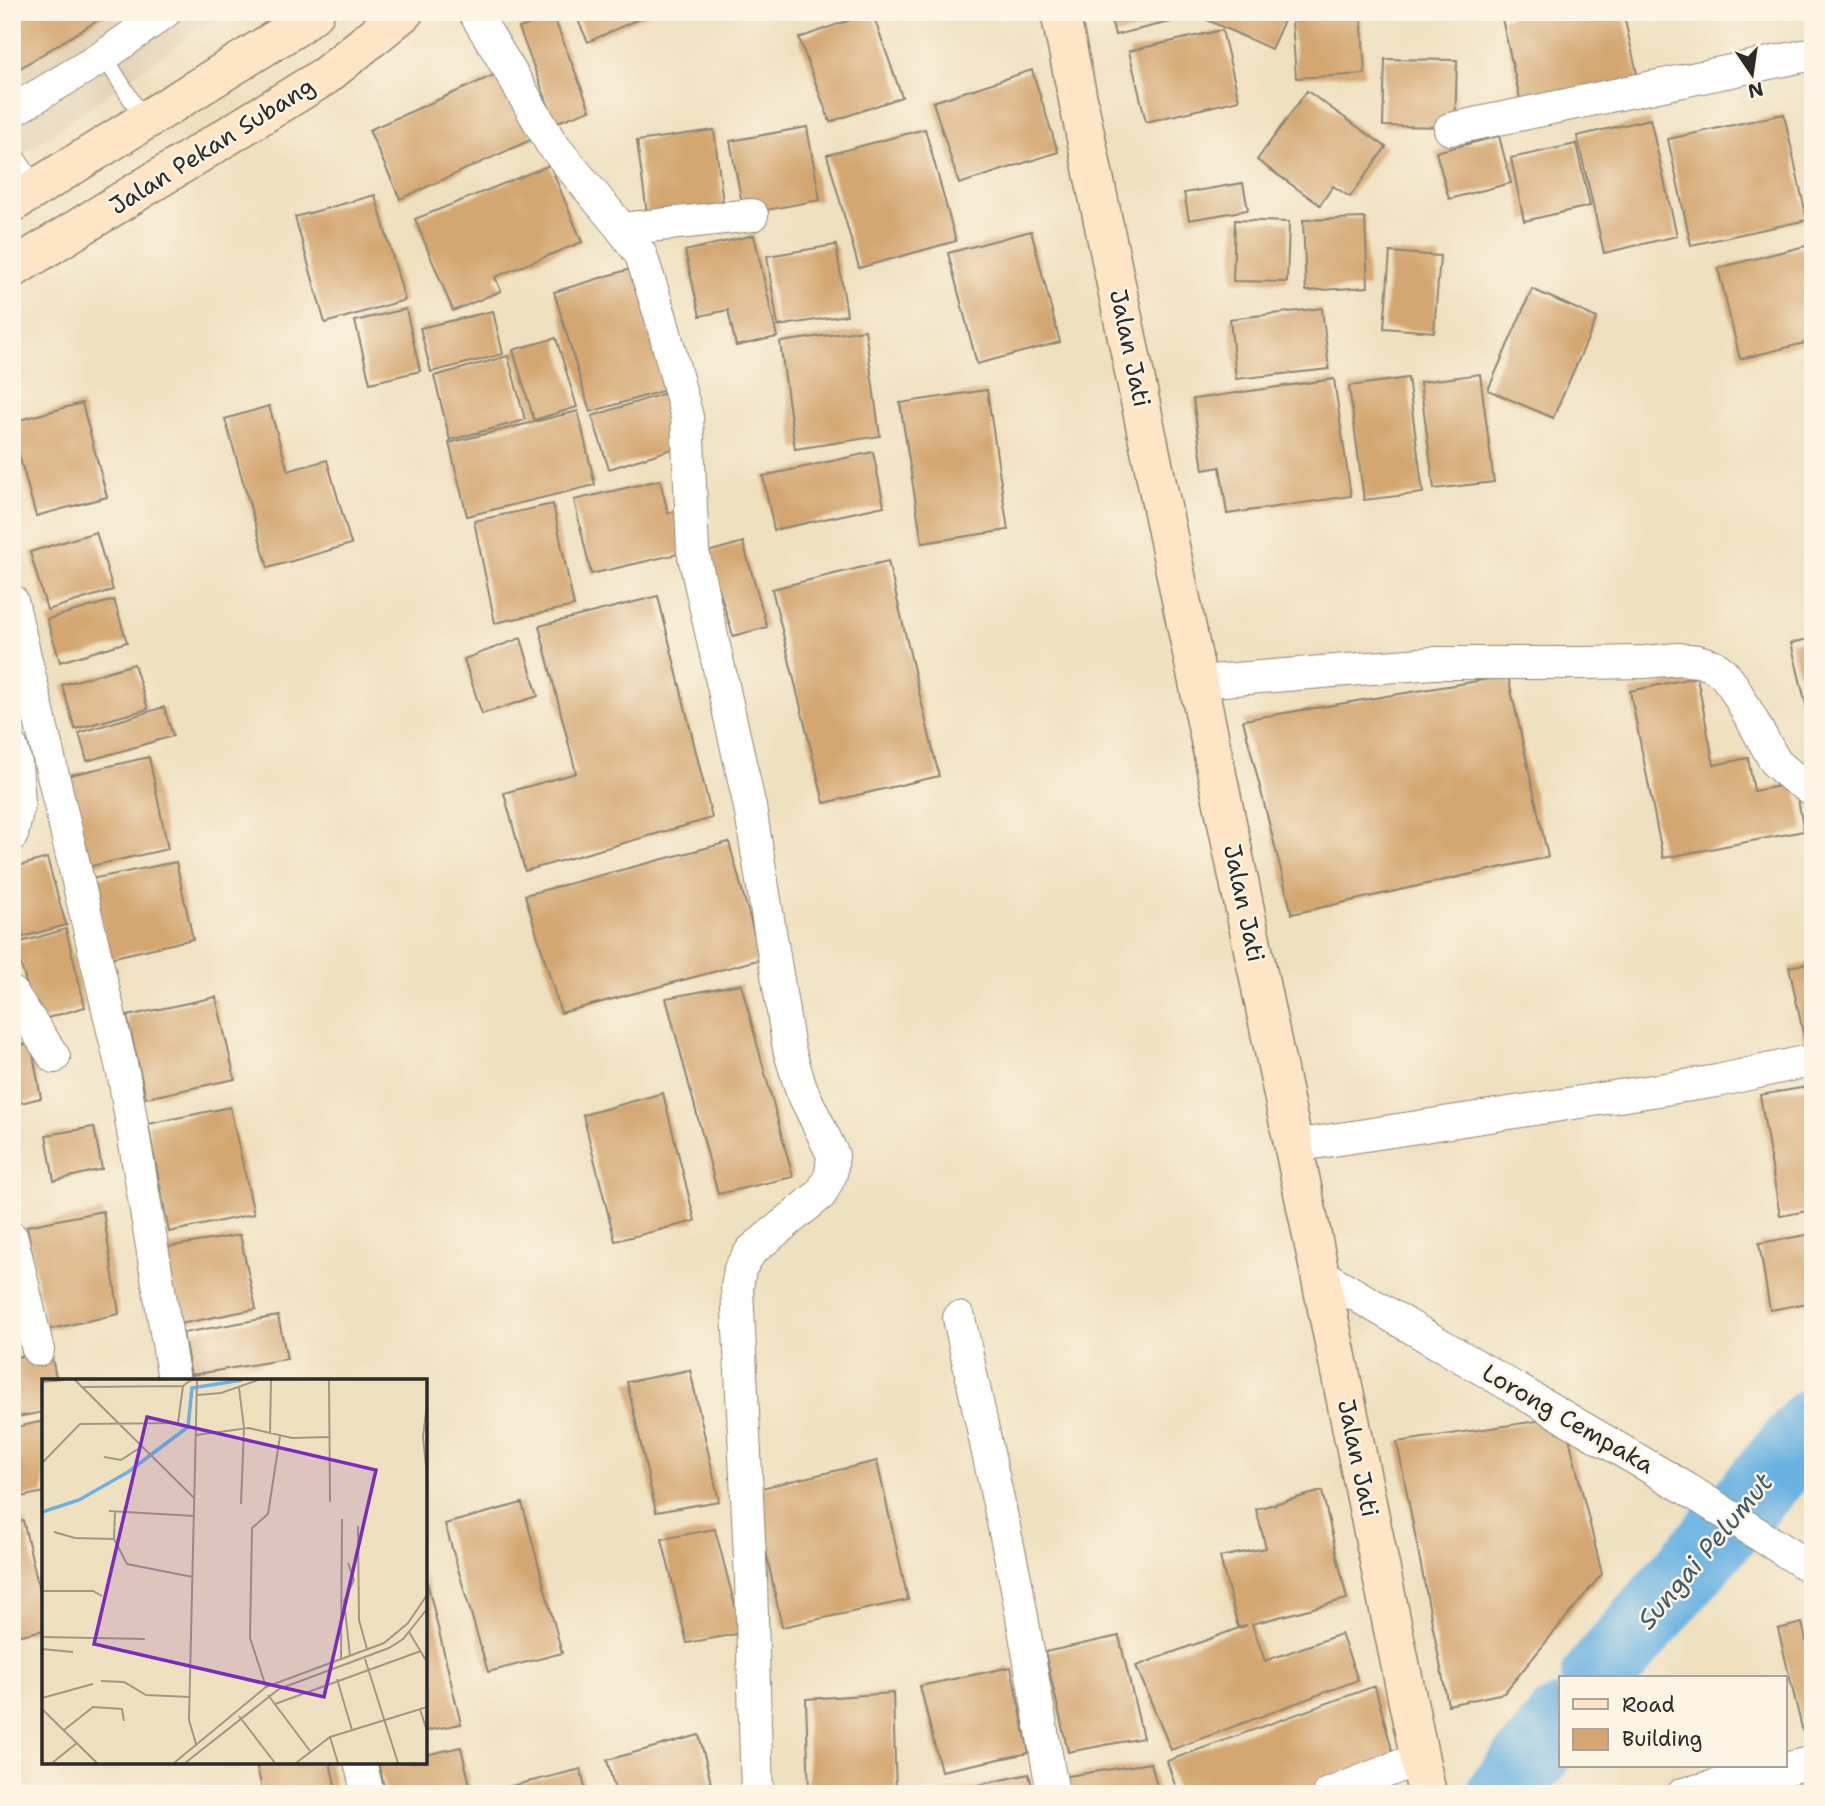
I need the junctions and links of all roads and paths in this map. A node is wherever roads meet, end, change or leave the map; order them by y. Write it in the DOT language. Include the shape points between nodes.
graph roads {
  1 [pos="165,12"];
  2 [pos="316,12"];
  3 [pos="404,12"];
  4 [pos="474,12"];
  5 [pos="1060,12"];
  6 [pos="1813,54"];
  7 [pos="104,56"];
  8 [pos="12,111"];
  9 [pos="144,120"];
  10 [pos="1450,129"];
  11 [pos="12,150"];
  12 [pos="24,195"];
  13 [pos="752,215"];
  14 [pos="622,229"];
  15 [pos="12,269"];
  16 [pos="12,601"];
  17 [pos="1199,682"];
  18 [pos="12,748"];
  19 [pos="1813,790"];
  20 [pos="12,835"];
  21 [pos="12,993"];
  22 [pos="54,1057"];
  23 [pos="1813,1060"];
  24 [pos="1294,1146"];
  25 [pos="12,1238"];
  26 [pos="1320,1274"];
  27 [pos="959,1318"];
  28 [pos="38,1350"];
  29 [pos="173,1374"];
  30 [pos="1813,1569"];
  31 [pos="1813,1762"];
  32 [pos="360,1764"];
  33 [pos="1423,1776"];
  34 [pos="368,1794"];
  35 [pos="757,1794"];
  36 [pos="1053,1794"];
  37 [pos="1329,1794"];
  38 [pos="1683,1794"];
  1 -- 7 [label="street"];
  2 -- 9 [label="street"];
  3 -- 15 [label="street, Jalan Pekan Subang" via="325,76"];
  4 -- 14 [label="street" via="551,144"];
  5 -- 17 [label="street, Jalan Jati"];
  6 -- 10 [label="street"];
  7 -- 8 [label="street"];
  7 -- 9 [label="lane"];
  9 -- 12 [label="street"];
  11 -- 12 [label="lane"];
  13 -- 14 [label="street"];
  14 -- 35 [label="street" via="640,256 687,417 693,551 750,807 789,1049 801,1089 833,1155 831,1174 821,1194 751,1251 740,1269 737,1288"];
  16 -- 29 [label="street" via="124,1077"];
  17 -- 19 [label="street" via="1433,663 1698,661 1723,673 1776,763"];
  17 -- 24 [label="street, Jalan Jati"];
  18 -- 20 [label="street" via="19,802"];
  21 -- 22 [label="street"];
  23 -- 24 [label="street" via="1717,1081"];
  24 -- 26 [label="street, Jalan Jati"];
  25 -- 28 [label="street"];
  26 -- 30 [label="street, Lorong Cempaka" via="1687,1489"];
  26 -- 33 [label="street, Jalan Jati"];
  27 -- 36 [label="street" via="1016,1583"];
  31 -- 38 [label="street"];
  32 -- 34 [label="street"];
  33 -- 37 [label="street"];
}
